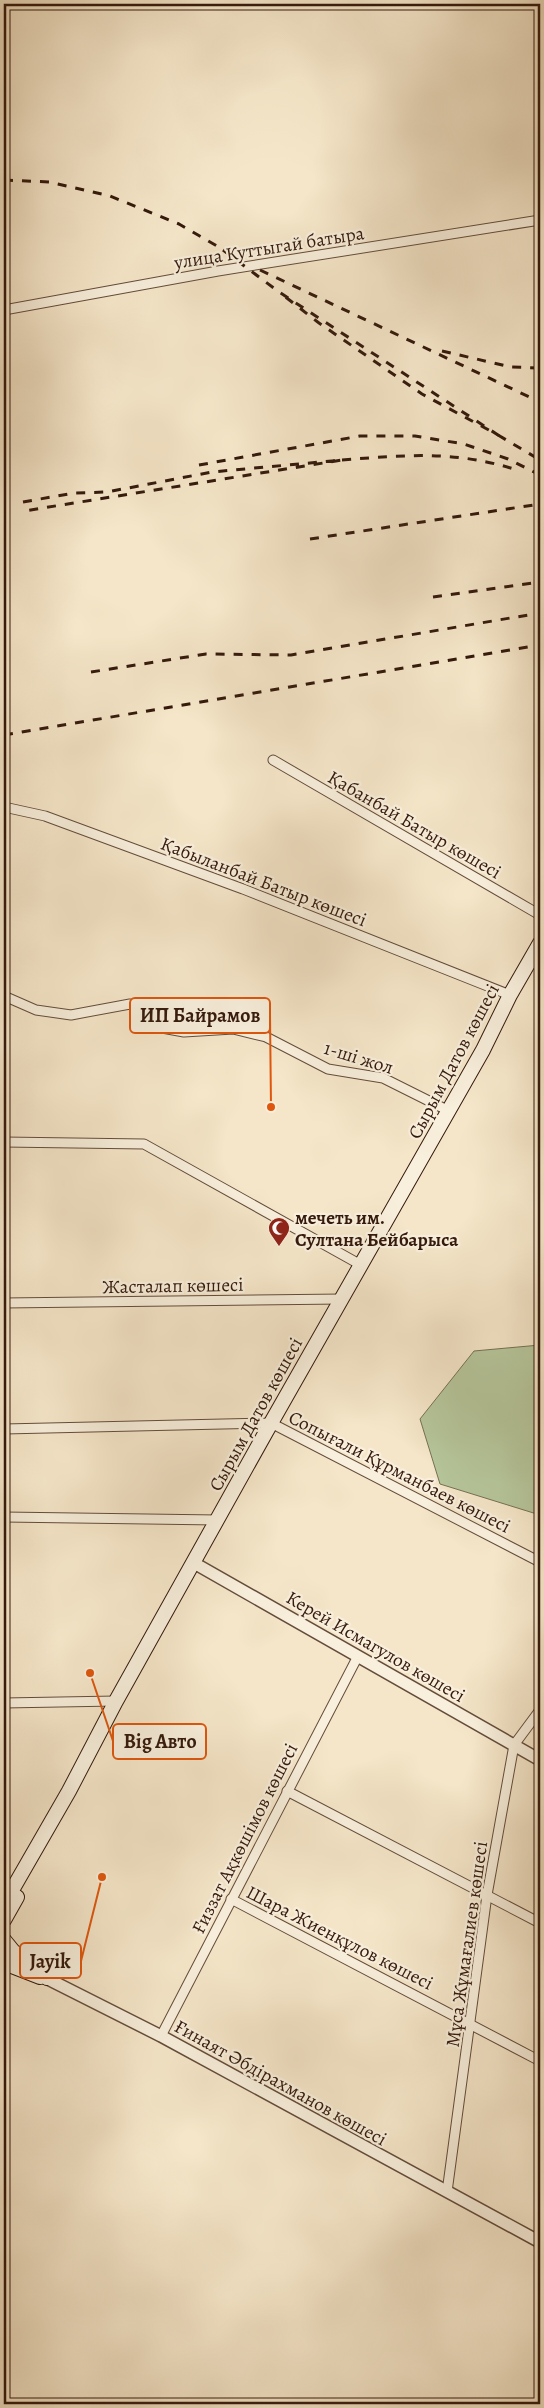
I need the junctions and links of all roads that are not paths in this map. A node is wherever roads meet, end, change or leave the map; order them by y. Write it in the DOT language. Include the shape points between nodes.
graph roads {
  1 [pos="540,220"];
  2 [pos="4,310"];
  3 [pos="273,760"];
  4 [pos="4,807"];
  5 [pos="540,915"];
  6 [pos="540,943"];
  7 [pos="510,995"];
  8 [pos="4,996"];
  9 [pos="448,1111"];
  10 [pos="4,1142"];
  11 [pos="361,1265"];
  12 [pos="342,1300"];
  13 [pos="4,1304"];
  14 [pos="271,1423"];
  15 [pos="4,1429"];
  16 [pos="4,1518"];
  17 [pos="218,1520"];
  18 [pos="540,1562"];
  19 [pos="194,1563"];
  20 [pos="358,1656"];
  21 [pos="116,1701"];
  22 [pos="4,1703"];
  23 [pos="540,1710"];
  24 [pos="514,1745"];
  25 [pos="540,1760"];
  26 [pos="287,1790"];
  27 [pos="20,1875"];
  28 [pos="487,1895"];
  29 [pos="231,1899"];
  30 [pos="4,1904"];
  31 [pos="4,1920"];
  32 [pos="540,1923"];
  33 [pos="4,1940"];
  34 [pos="4,1954"];
  35 [pos="4,1963"];
  36 [pos="47,1978"];
  37 [pos="471,2023"];
  38 [pos="161,2036"];
  39 [pos="540,2060"];
  40 [pos="447,2192"];
  41 [pos="540,2242"];
  1 -- 2 [label="street, улица Куттыгай батыра" via="218,271"];
  3 -- 5 [label="street, Қабанбай Батыр көшесі"];
  4 -- 7 [label="street, Қабыланбай Батыр көшесі" via="45,816 243,889"];
  6 -- 7 [label="main road, Сырым Датов көшесі"];
  7 -- 9 [label="main road, Сырым Датов көшесі"];
  8 -- 9 [label="street, 1-ші жол" via="36,1010 71,1015 130,1004 162,1028 184,1032 233,1029 266,1037 328,1069 383,1078"];
  9 -- 11 [label="main road, Сырым Датов көшесі"];
  10 -- 11 [label="street" via="144,1144"];
  11 -- 12 [label="main road, Сырым Датов көшесі"];
  12 -- 13 [label="street, Жасталап көшесі"];
  12 -- 14 [label="main road, Сырым Датов көшесі"];
  14 -- 15 [label="street"];
  14 -- 17 [label="main road, Сырым Датов көшесі"];
  14 -- 18 [label="street, Сопығали Құрманбаев көшесі"];
  16 -- 17 [label="street"];
  17 -- 19 [label="main road, Сырым Датов көшесі"];
  19 -- 20 [label="street, Керей Исмагулов көшесі"];
  19 -- 21 [label="main road, Сырым Датов көшесі"];
  20 -- 24 [label="street, Керей Исмагулов көшесі"];
  20 -- 26 [label="street, Ғиззат Ақкөшімов көшесi"];
  21 -- 22 [label="street"];
  21 -- 27 [label="main road, Сырым Датов көшесі"];
  23 -- 24 [label="street, Мұса Жұмағалиев көшесі"];
  24 -- 25 [label="street, Керей Исмагулов көшесі"];
  24 -- 28 [label="street, Мұса Жұмағалиев көшесі"];
  26 -- 28 [label="street"];
  26 -- 29 [label="street, Ғиззат Ақкөшімов көшесi"];
  27 -- 30 [label="main road, Сырым Датов көшесі"];
  27 -- 31 [label="main road" via="20,1892"];
  28 -- 32 [label="street"];
  28 -- 37 [label="street, Мұса Жұмағалиев көшесі"];
  29 -- 37 [label="street, Шара Жиенқұлов көшесі"];
  29 -- 38 [label="street, Ғиззат Ақкөшімов көшесi"];
  33 -- 36 [label="main road"];
  34 -- 36 [label="street, Ғинаят Әбдірахманов көшесі"];
  35 -- 36 [label="main road"];
  36 -- 38 [label="street, Ғинаят Әбдірахманов көшесі"];
  37 -- 39 [label="street, Шара Жиенқұлов көшесі"];
  37 -- 40 [label="street, Мұса Жұмағалиев көшесі"];
  38 -- 40 [label="street, Ғинаят Әбдірахманов көшесі"];
  40 -- 41 [label="street, Ғинаят Әбдірахманов көшесі"];
}
